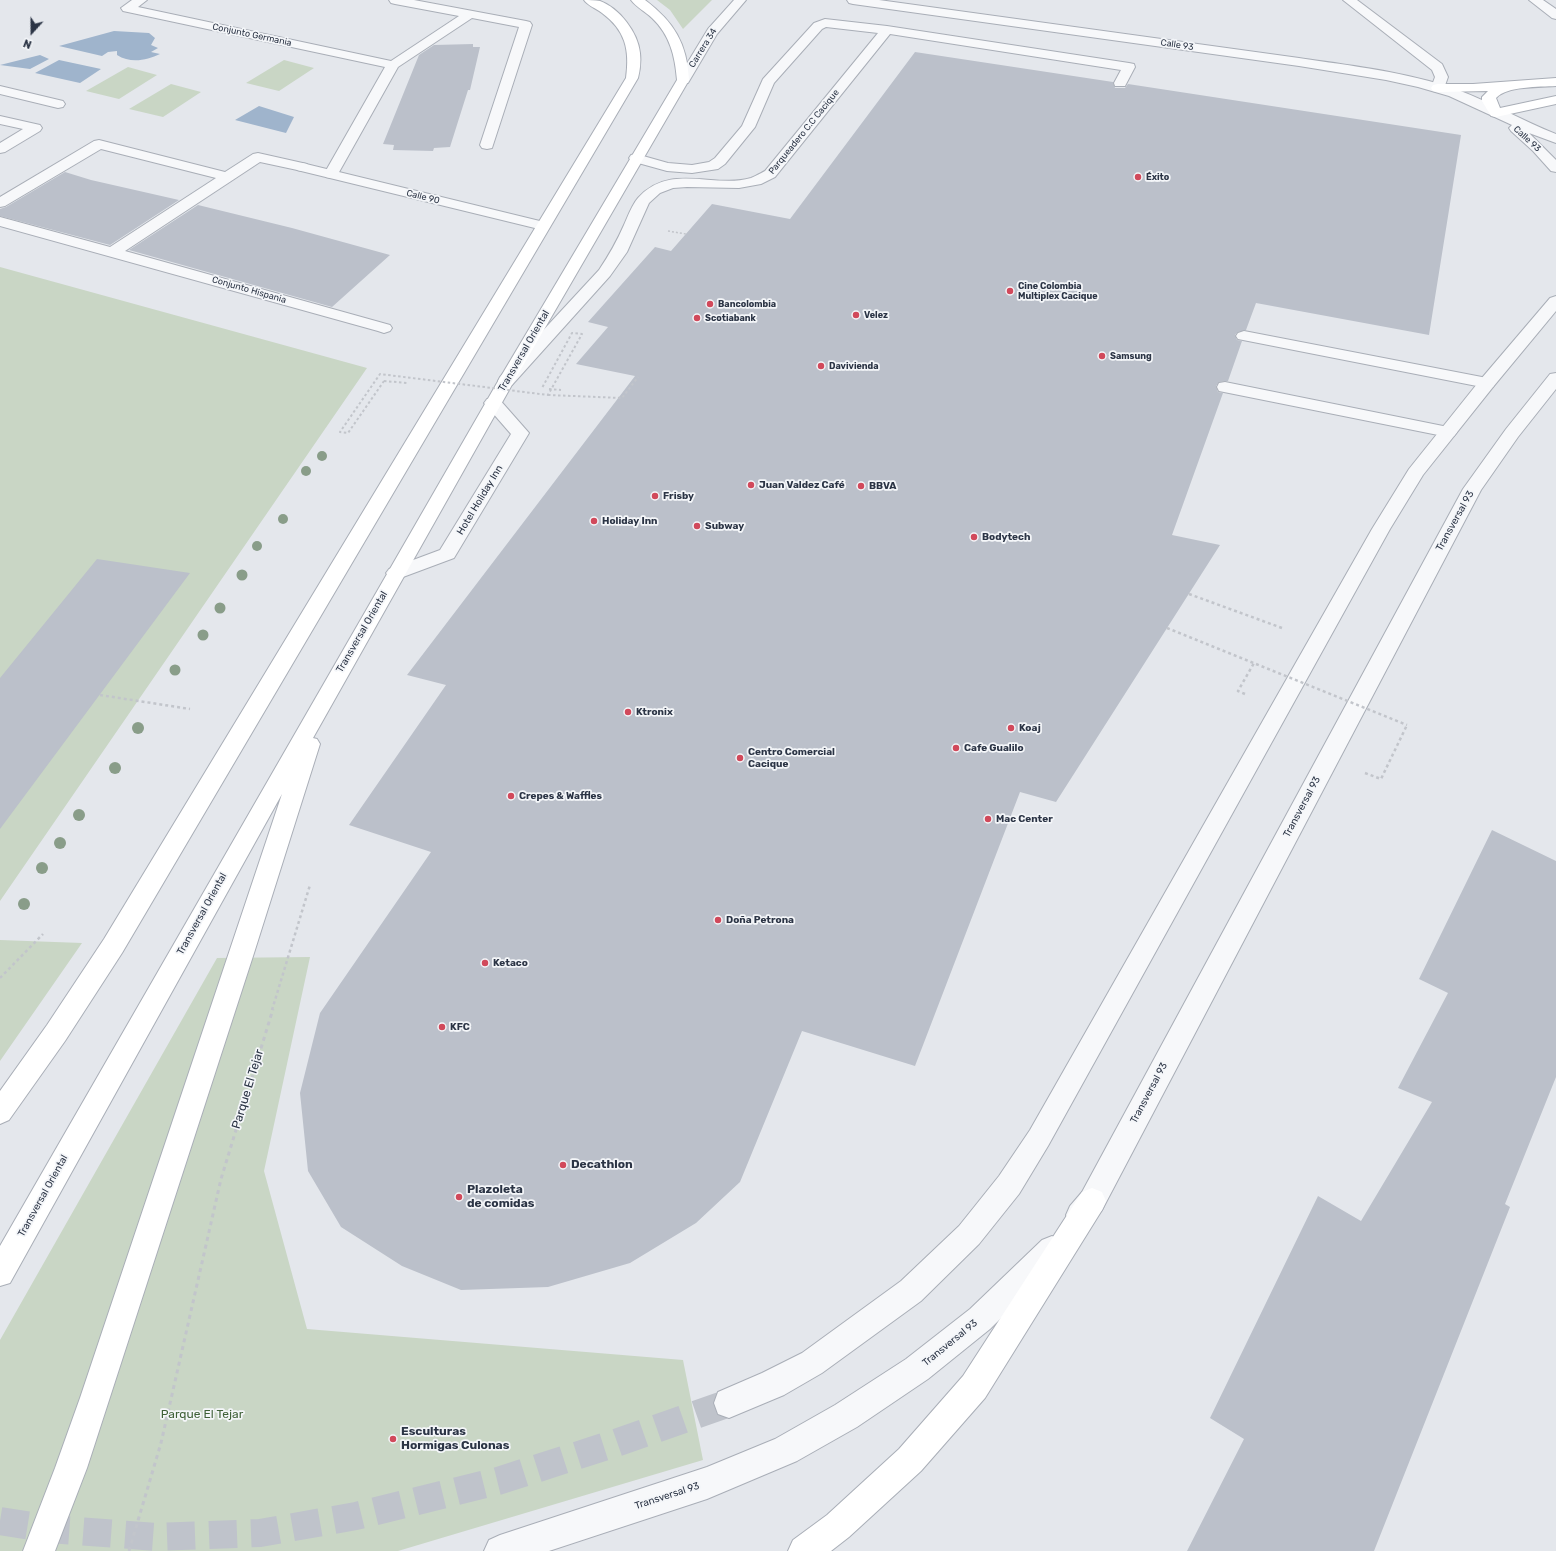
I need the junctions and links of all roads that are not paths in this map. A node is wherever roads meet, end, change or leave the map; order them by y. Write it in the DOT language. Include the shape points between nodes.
graph roads {
  1 [pos="141,0"];
  2 [pos="395,0"];
  3 [pos="590,0"];
  4 [pos="637,0"];
  5 [pos="740,0"];
  6 [pos="853,0"];
  7 [pos="1349,0"];
  8 [pos="1535,0"];
  9 [pos="880,2"];
  10 [pos="470,14"];
  11 [pos="1556,15"];
  12 [pos="887,30"];
  13 [pos="393,65"];
  14 [pos="683,80"];
  15 [pos="1556,82"];
  16 [pos="1120,83"];
  17 [pos="1520,85"];
  18 [pos="1438,88"];
  19 [pos="0,90"];
  20 [pos="1556,100"];
  21 [pos="58,104"];
  22 [pos="1496,113"];
  23 [pos="0,120"];
  24 [pos="1556,139"];
  25 [pos="487,145"];
  26 [pos="0,148"];
  27 [pos="636,158"];
  28 [pos="1556,168"];
  29 [pos="331,174"];
  30 [pos="227,177"];
  31 [pos="0,203"];
  32 [pos="0,221"];
  33 [pos="543,226"];
  34 [pos="113,252"];
  35 [pos="1556,301"];
  36 [pos="384,328"];
  37 [pos="1244,336"];
  38 [pos="1556,378"];
  39 [pos="505,383"];
  40 [pos="1487,383"];
  41 [pos="1225,388"];
  42 [pos="493,403"];
  43 [pos="1448,432"];
  44 [pos="396,573"];
  45 [pos="323,700"];
  46 [pos="0,1112"];
  47 [pos="1092,1201"];
  48 [pos="0,1272"];
  49 [pos="729,1403"];
  50 [pos="39,1551"];
  51 [pos="500,1551"];
  52 [pos="804,1551"];
  1 -- 13 [label="street, Conjunto Germania" via="127,8"];
  2 -- 10 [label="street"];
  3 -- 33 [label="main road" via="616,18 626,30 632,42 635,66 632,78"];
  4 -- 14 [label="main road" via="659,16 679,46 683,62"];
  5 -- 14 [label="street, Carrera 34" via="712,32"];
  6 -- 9 [label="street, Calle 93"];
  7 -- 18 [label="street" via="1436,66 1442,78"];
  8 -- 11 [label="street"];
  9 -- 18 [label="street, Calle 93" via="1299,62"];
  10 -- 13 [label="street"];
  10 -- 25 [label="street" via="526,25"];
  12 -- 16 [label="street" via="1129,67"];
  12 -- 27 [label="street" via="836,23 818,26 768,82 748,127 713,166 682,169 651,164"];
  12 -- 39 [label="street, Parqueadero C.C Cacique" via="770,174 762,180 742,184 679,183 655,189 648,194 619,252 605,273"];
  13 -- 29 [label="street"];
  14 -- 27 [label="main road, Transversal Oriental"];
  15 -- 17 [label="main road"];
  17 -- 18 [label="main road"];
  17 -- 22 [label="main road" via="1495,91 1489,97"];
  18 -- 22 [label="street, Calle 93" via="1469,99"];
  19 -- 21 [label="street"];
  20 -- 22 [label="main road"];
  22 -- 24 [label="street, Calle 93"];
  22 -- 28 [label="street, Calle 93" via="1538,148"];
  23 -- 26 [label="street" via="35,128"];
  27 -- 39 [label="main road, Transversal Oriental"];
  29 -- 30 [label="street, Calle 90" via="258,156"];
  29 -- 33 [label="street, Calle 90"];
  30 -- 31 [label="street" via="99,144"];
  30 -- 34 [label="street"];
  32 -- 34 [label="street, Conjunto Hispania"];
  33 -- 46 [label="main road" via="113,946"];
  34 -- 36 [label="street, Conjunto Hispania"];
  35 -- 40 [label="street"];
  37 -- 40 [label="street"];
  38 -- 47 [label="street, Transversal 93" via="1512,433 1469,496"];
  39 -- 42 [label="main road, Transversal Oriental"];
  40 -- 43 [label="street"];
  41 -- 43 [label="street"];
  42 -- 44 [label="main road, Transversal Oriental"];
  42 -- 44 [label="street, Hotel Holiday Inn" via="520,433 447,554"];
  43 -- 49 [label="street" via="1415,473 1381,528 1039,1138 1009,1185 969,1236 911,1291 812,1363"];
  44 -- 45 [label="main road, Transversal Oriental"];
  45 -- 48 [label="main road, Transversal Oriental"];
  45 -- 50 [label="main road" via="95,1398"];
  47 -- 51 [label="street, Transversal 93" via="1061,1240 980,1319 917,1370 846,1416 786,1450 707,1483"];
  47 -- 52 [label="main road" via="974,1387 910,1460 838,1526"];
}
